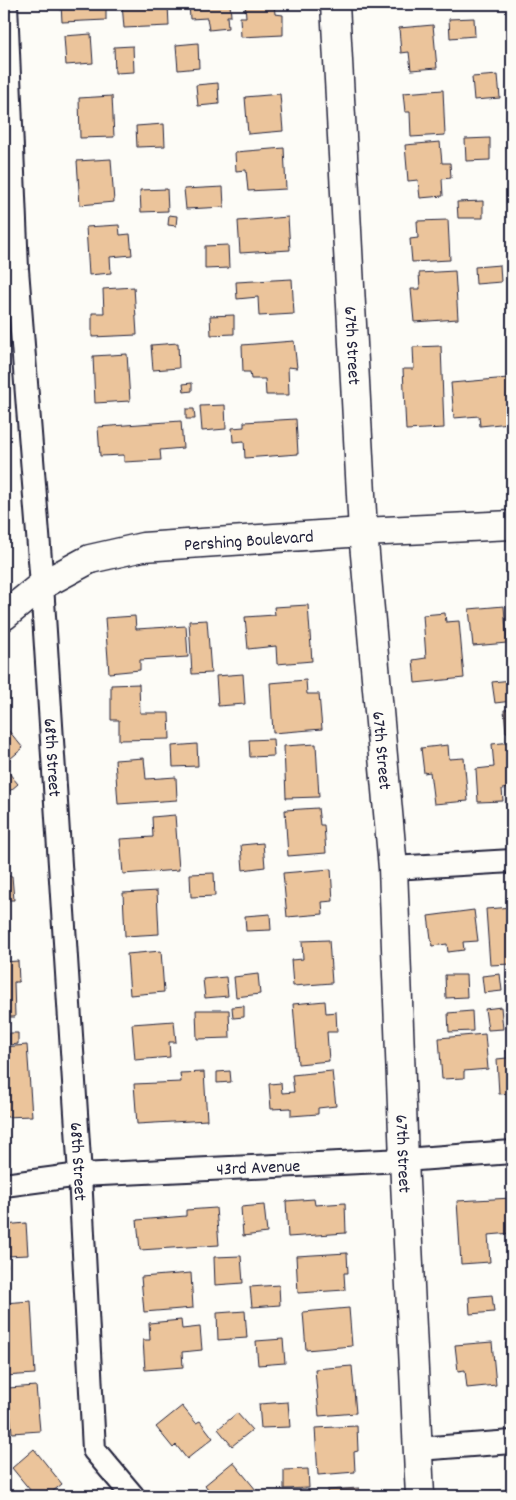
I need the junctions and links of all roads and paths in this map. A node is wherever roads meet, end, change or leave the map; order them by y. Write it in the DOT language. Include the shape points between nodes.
graph roads {
  1 [pos="6,4"];
  2 [pos="335,4"];
  3 [pos="10,269"];
  4 [pos="512,525"];
  5 [pos="363,532"];
  6 [pos="42,585"];
  7 [pos="4,616"];
  8 [pos="512,861"];
  9 [pos="393,868"];
  10 [pos="512,1152"];
  11 [pos="404,1160"];
  12 [pos="80,1175"];
  13 [pos="4,1185"];
  14 [pos="512,1442"];
  15 [pos="418,1449"];
  16 [pos="133,1496"];
  17 [pos="420,1496"];
  1 -- 3 [label="street, 68th Street"];
  2 -- 5 [label="street, 67th Street"];
  3 -- 6 [label="street, 68th Street"];
  4 -- 5 [label="street, Pershing Boulevard"];
  5 -- 6 [label="street, Pershing Boulevard" via="143,547 90,559"];
  5 -- 9 [label="street, 67th Street"];
  6 -- 7 [label="street, Pershing Boulevard"];
  6 -- 12 [label="street, 68th Street"];
  8 -- 9 [label="street"];
  9 -- 11 [label="street, 67th Street"];
  10 -- 11 [label="street, 43rd Avenue"];
  11 -- 12 [label="street, 43rd Avenue"];
  11 -- 15 [label="street, 67th Street"];
  12 -- 13 [label="street, 43rd Avenue"];
  12 -- 16 [label="street, 68th Street" via="94,1450"];
  14 -- 15 [label="street"];
  15 -- 17 [label="street, 67th Street"];
}
